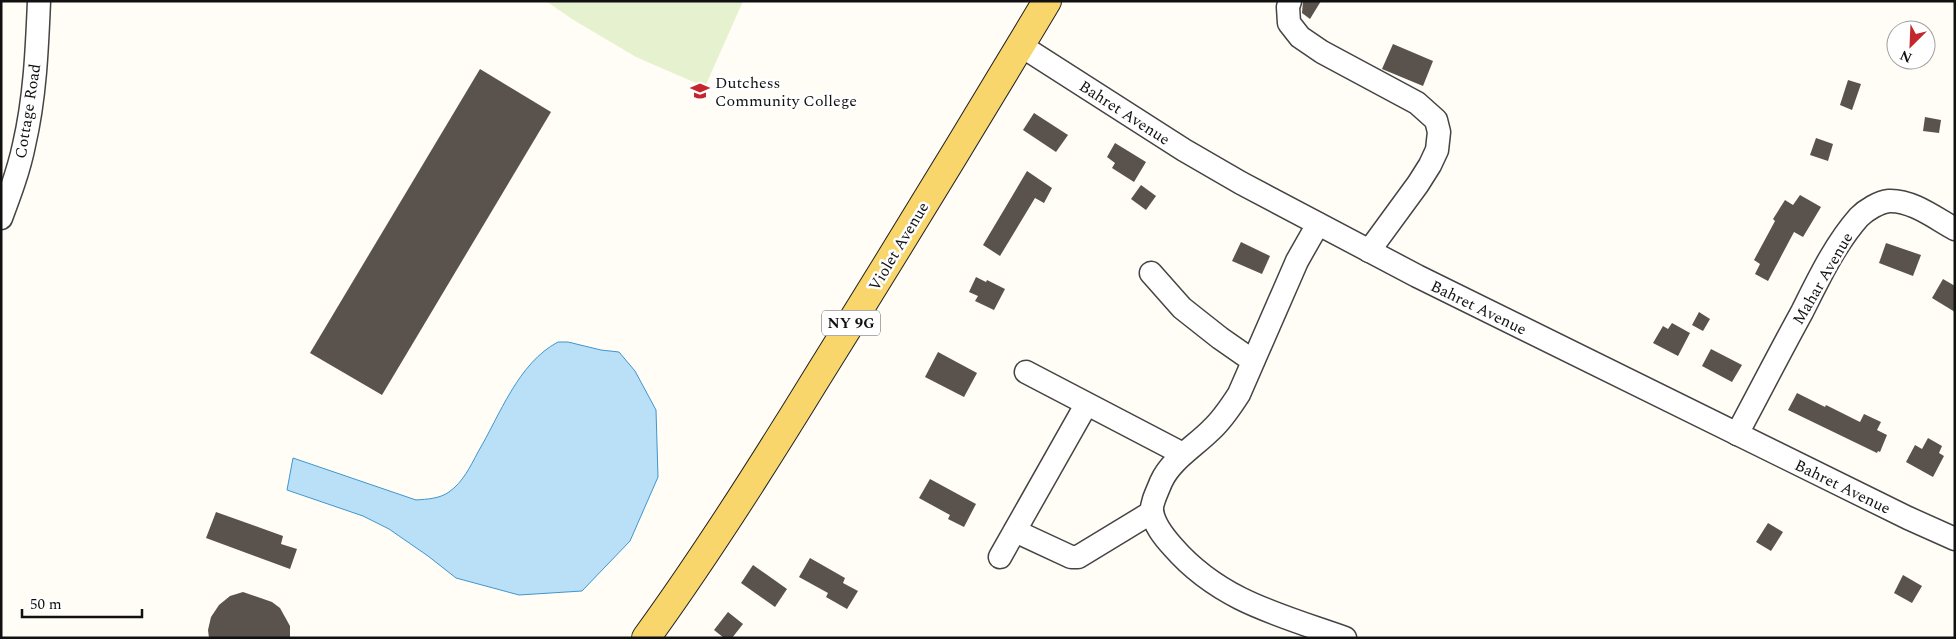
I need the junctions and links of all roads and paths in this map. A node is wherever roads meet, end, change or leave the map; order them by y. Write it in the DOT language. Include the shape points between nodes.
graph roads {
  1 [pos="39,1"];
  2 [pos="1046,1"];
  3 [pos="1290,1"];
  4 [pos="1020,45"];
  5 [pos="1,218"];
  6 [pos="1318,224"];
  7 [pos="1955,229"];
  8 [pos="1369,251"];
  9 [pos="1151,273"];
  10 [pos="1254,361"];
  11 [pos="1026,372"];
  12 [pos="1086,405"];
  13 [pos="1737,434"];
  14 [pos="1183,454"];
  15 [pos="1152,512"];
  16 [pos="1015,531"];
  17 [pos="1955,539"];
  18 [pos="1000,558"];
  19 [pos="646,638"];
  20 [pos="1345,638"];
  1 -- 5 [label="street, Cottage Road" via="34,84 24,144"];
  2 -- 4 [label="main road, Violet Avenue / NY 9G"];
  3 -- 8 [label="street" via="1290,23 1300,37 1417,103 1436,120 1439,132 1437,150 1430,166"];
  4 -- 6 [label="street, Bahret Avenue" via="1184,150"];
  4 -- 19 [label="main road, Violet Avenue / NY 9G" via="762,467 692,575"];
  6 -- 8 [label="street, Bahret Avenue"];
  6 -- 10 [label="street" via="1297,261"];
  7 -- 13 [label="street, Mahar Avenue" via="1902,202 1888,201 1876,205 1861,216 1844,237 1814,287"];
  8 -- 13 [label="street, Bahret Avenue"];
  9 -- 10 [label="street" via="1182,308"];
  10 -- 14 [label="street" via="1227,413"];
  11 -- 12 [label="street"];
  12 -- 14 [label="street"];
  12 -- 16 [label="street"];
  13 -- 17 [label="street, Bahret Avenue"];
  14 -- 15 [label="street" via="1162,481"];
  15 -- 16 [label="street" via="1078,557 1071,557"];
  15 -- 20 [label="street" via="1166,540 1188,565 1218,588 1254,606"];
  16 -- 18 [label="street"];
}
